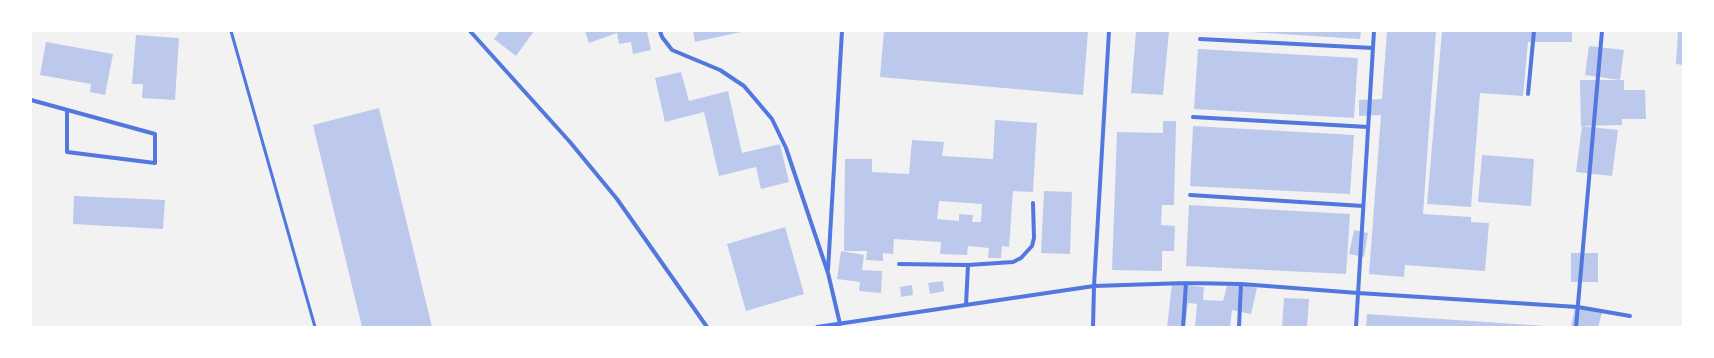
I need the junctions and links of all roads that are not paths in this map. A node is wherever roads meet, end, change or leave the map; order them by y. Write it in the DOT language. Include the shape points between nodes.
graph roads {
  1 [pos="231,31"];
  2 [pos="470,31"];
  3 [pos="660,31"];
  4 [pos="842,31"];
  5 [pos="1109,31"];
  6 [pos="1374,31"];
  7 [pos="1534,31"];
  8 [pos="1602,31"];
  9 [pos="1200,39"];
  10 [pos="1373,48"];
  11 [pos="1528,94"];
  12 [pos="31,100"];
  13 [pos="67,110"];
  14 [pos="1193,117"];
  15 [pos="1368,127"];
  16 [pos="1190,195"];
  17 [pos="1033,203"];
  18 [pos="1363,206"];
  19 [pos="899,264"];
  20 [pos="968,265"];
  21 [pos="828,273"];
  22 [pos="1186,284"];
  23 [pos="1241,284"];
  24 [pos="1094,286"];
  25 [pos="1358,293"];
  26 [pos="966,305"];
  27 [pos="1578,307"];
  28 [pos="1630,316"];
  29 [pos="840,324"];
  30 [pos="315,327"];
  31 [pos="707,327"];
  32 [pos="817,327"];
  33 [pos="1093,327"];
  34 [pos="1183,327"];
  35 [pos="1239,327"];
  36 [pos="1356,327"];
  37 [pos="1576,327"];
  1 -- 30 [label="lane"];
  2 -- 31 [label="street" via="570,142 617,199"];
  3 -- 21 [label="street" via="672,50 720,70 744,86 772,119 786,148"];
  4 -- 21 [label="street"];
  5 -- 24 [label="street"];
  6 -- 10 [label="street"];
  7 -- 11 [label="street"];
  8 -- 27 [label="street"];
  9 -- 10 [label="street"];
  10 -- 15 [label="street"];
  12 -- 13 [label="street"];
  13 -- 13 [label="street" via="155,134 155,163 67,152"];
  14 -- 15 [label="street"];
  15 -- 18 [label="street"];
  16 -- 18 [label="street"];
  17 -- 20 [label="street" via="1034,238 1027,253 1013,262"];
  18 -- 25 [label="street"];
  19 -- 20 [label="street"];
  20 -- 26 [label="street"];
  21 -- 29 [label="street"];
  22 -- 23 [label="street"];
  22 -- 24 [label="street"];
  22 -- 34 [label="street"];
  23 -- 25 [label="street"];
  23 -- 35 [label="street"];
  24 -- 26 [label="street"];
  24 -- 33 [label="street"];
  25 -- 27 [label="street"];
  25 -- 36 [label="street"];
  26 -- 29 [label="street"];
  27 -- 28 [label="street"];
  27 -- 37 [label="street"];
  29 -- 32 [label="street"];
}
